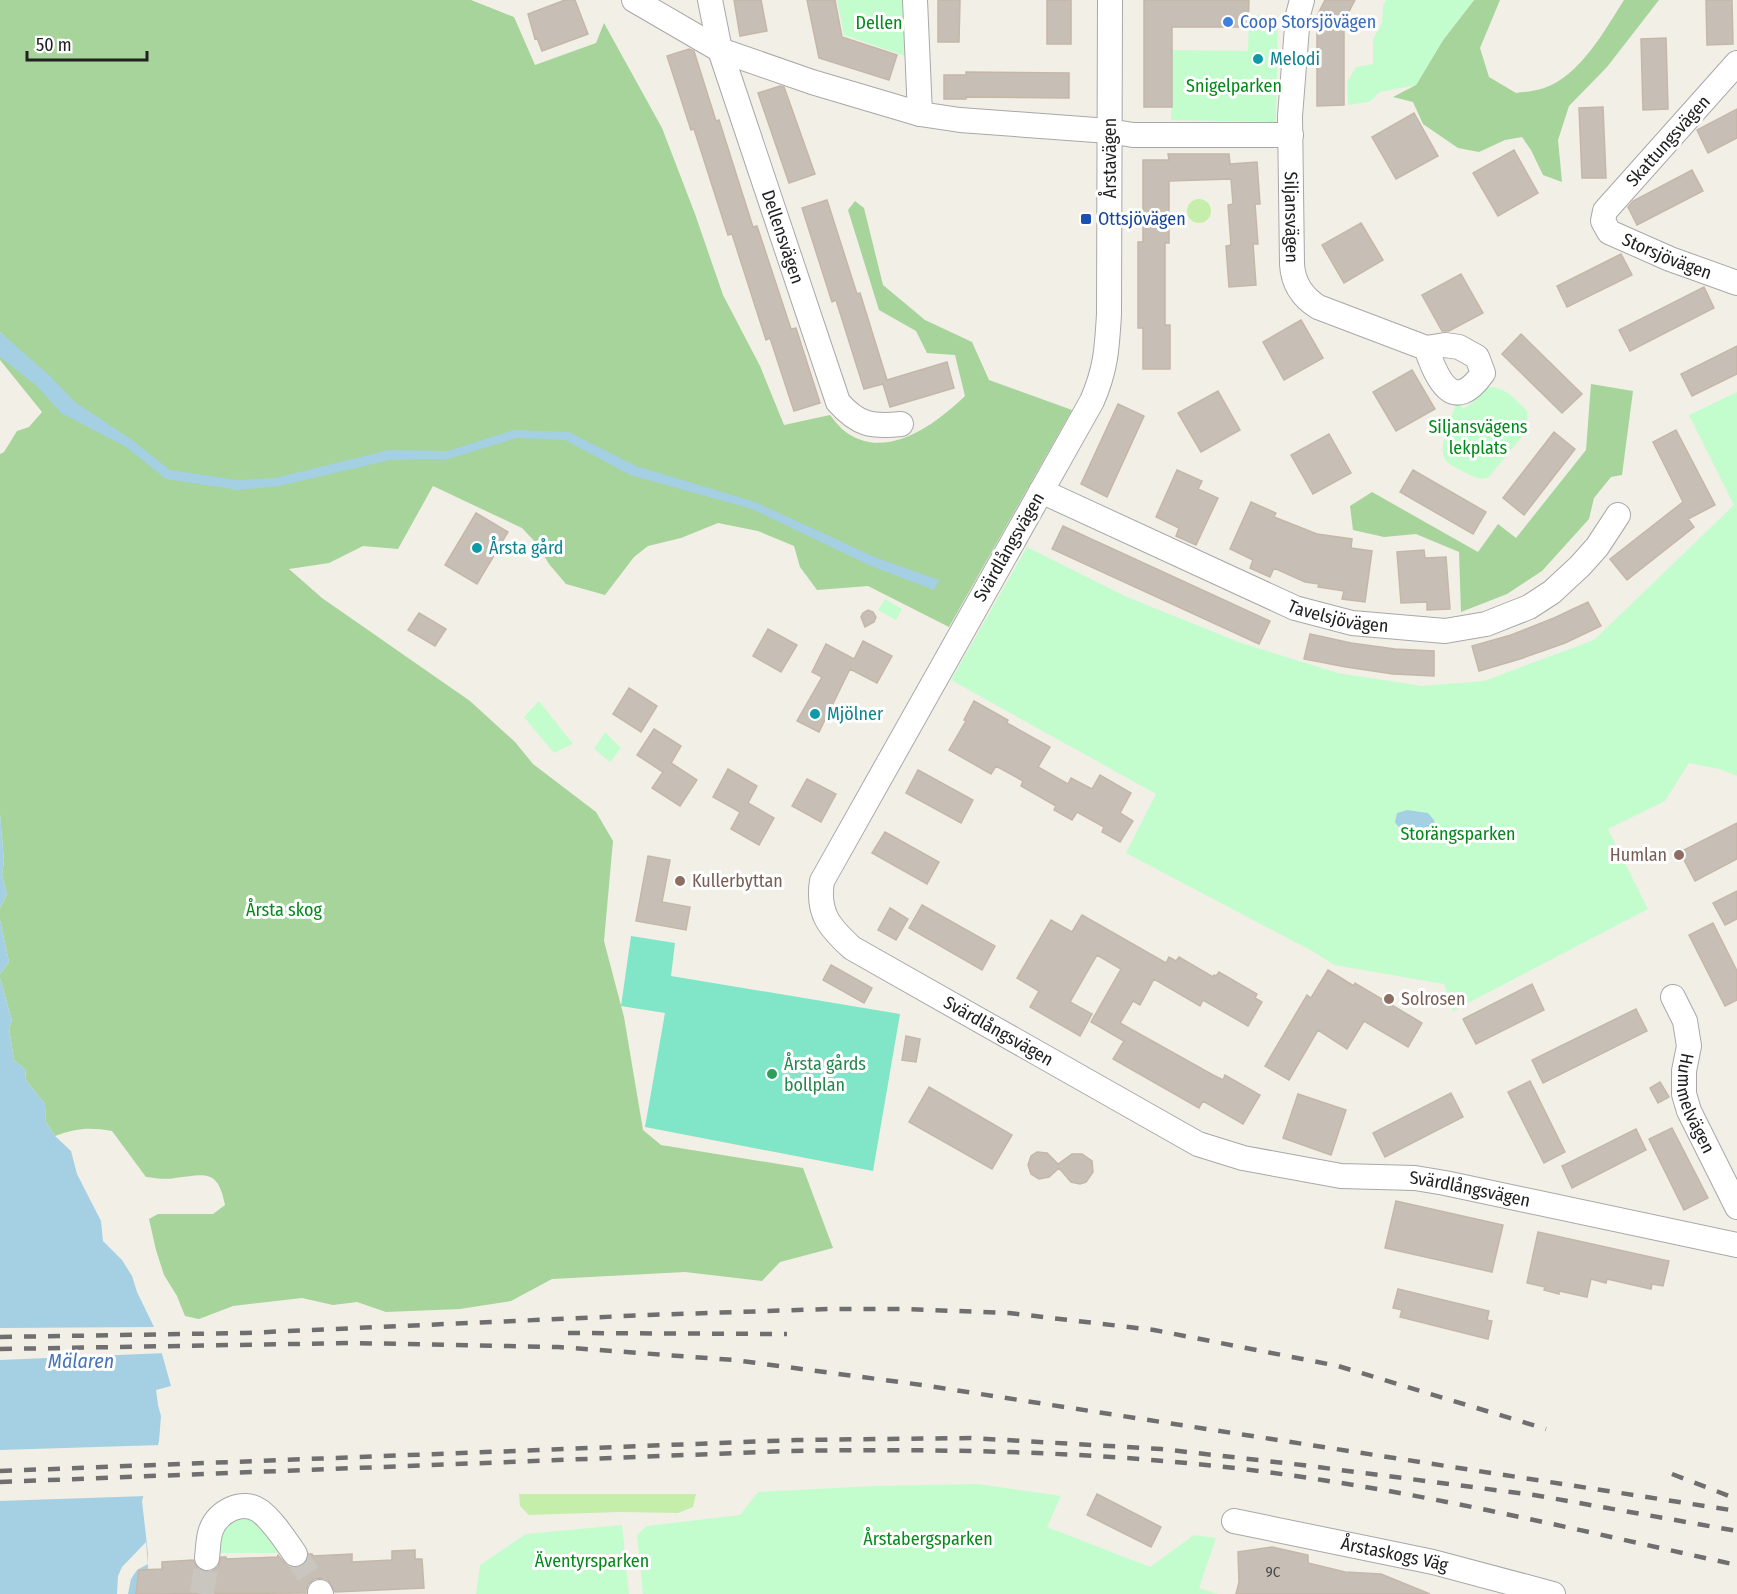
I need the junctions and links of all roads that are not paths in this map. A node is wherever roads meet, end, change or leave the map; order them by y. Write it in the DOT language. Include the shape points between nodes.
graph roads {
  1 [pos="634,0"];
  2 [pos="710,0"];
  3 [pos="915,0"];
  4 [pos="1110,0"];
  5 [pos="1302,0"];
  6 [pos="720,50"];
  7 [pos="1737,63"];
  8 [pos="921,114"];
  9 [pos="1109,131"];
  10 [pos="1291,135"];
  11 [pos="1603,221"];
  12 [pos="1737,283"];
  13 [pos="1426,348"];
  14 [pos="1082,418"];
  15 [pos="901,424"];
  16 [pos="1041,491"];
  17 [pos="1618,516"];
  18 [pos="1673,997"];
  19 [pos="1737,1207"];
  20 [pos="1737,1245"];
  21 [pos="1234,1521"];
  22 [pos="296,1554"];
  23 [pos="207,1558"];
  24 [pos="1553,1594"];
  1 -- 6 [label="street"];
  2 -- 6 [label="street, Dellensvägen"];
  3 -- 8 [label="street"];
  4 -- 9 [label="street, Årstavägen"];
  5 -- 10 [label="street, Siljansvägen"];
  6 -- 8 [label="street"];
  6 -- 15 [label="street, Dellensvägen" via="838,402 868,425"];
  7 -- 11 [label="street, Skattungsvägen" via="1605,211"];
  8 -- 9 [label="street"];
  9 -- 10 [label="street" via="1134,135"];
  9 -- 14 [label="street, Årstavägen" via="1107,357 1101,380"];
  10 -- 13 [label="street, Siljansvägen" via="1292,264 1298,287 1318,307"];
  11 -- 12 [label="street, Storsjövägen" via="1610,232"];
  14 -- 16 [label="street, Svärdlångsvägen"];
  16 -- 17 [label="street, Tavelsjövägen" via="1295,609 1352,623 1445,631 1486,624 1528,608 1580,566"];
  16 -- 20 [label="street, Svärdlångsvägen" via="822,881 820,897 825,918 837,934 879,964 1198,1143 1243,1158 1341,1176 1445,1183"];
  18 -- 19 [label="street, Hummelvägen" via="1685,1021 1689,1046 1684,1071 1689,1111"];
  21 -- 24 [label="street, Årstaskogs Väg" via="1433,1562"];
  22 -- 23 [label="street" via="259,1510 237,1506 220,1516 210,1531"];
}
